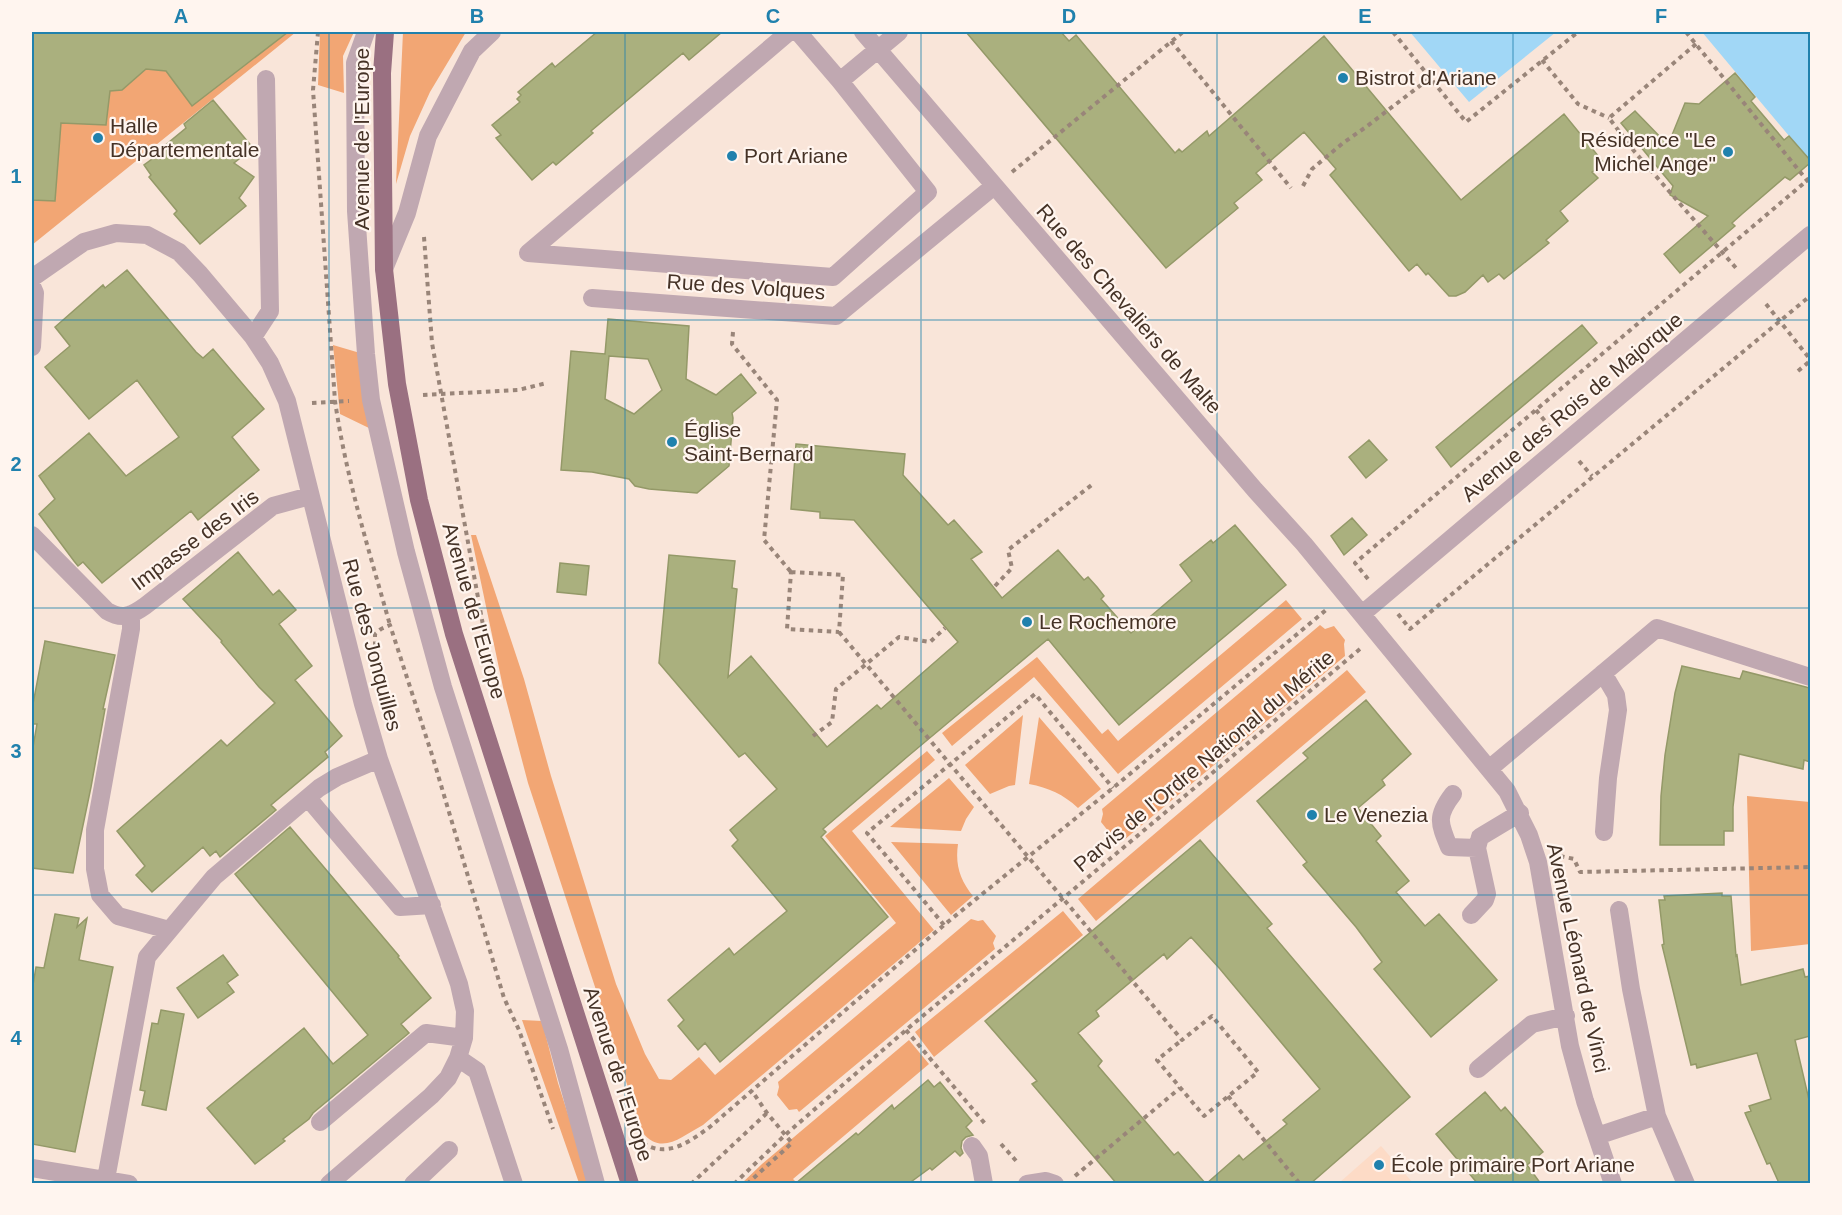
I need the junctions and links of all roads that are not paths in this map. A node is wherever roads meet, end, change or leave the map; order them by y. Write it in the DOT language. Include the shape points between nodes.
graph roads {
  1 [pos="366,32"];
  2 [pos="385,32"];
  3 [pos="492,32"];
  4 [pos="789,32"];
  5 [pos="798,32"];
  6 [pos="863,32"];
  7 [pos="899,32"];
  8 [pos="878,50"];
  9 [pos="266,79"];
  10 [pos="840,81"];
  11 [pos="994,186"];
  12 [pos="1810,235"];
  13 [pos="384,269"];
  14 [pos="32,278"];
  15 [pos="32,286"];
  16 [pos="592,298"];
  17 [pos="253,337"];
  18 [pos="32,347"];
  19 [pos="310,496"];
  20 [pos="32,535"];
  21 [pos="131,614"];
  22 [pos="1362,614"];
  23 [pos="1603,673"];
  24 [pos="1810,677"];
  25 [pos="379,759"];
  26 [pos="1489,769"];
  27 [pos="1453,794"];
  28 [pos="308,798"];
  29 [pos="1520,813"];
  30 [pos="1604,832"];
  31 [pos="1477,848"];
  32 [pos="432,905"];
  33 [pos="1619,910"];
  34 [pos="1471,915"];
  35 [pos="169,930"];
  36 [pos="1566,1016"];
  37 [pos="464,1038"];
  38 [pos="458,1059"];
  39 [pos="1478,1069"];
  40 [pos="1657,1116"];
  41 [pos="320,1122"];
  42 [pos="1597,1136"];
  43 [pos="972,1146"];
  44 [pos="449,1150"];
  45 [pos="32,1168"];
  46 [pos="1061,1178"];
  47 [pos="106,1179"];
  48 [pos="129,1184"];
  49 [pos="329,1184"];
  50 [pos="413,1184"];
  51 [pos="514,1184"];
  52 [pos="596,1184"];
  53 [pos="630,1184"];
  54 [pos="984,1184"];
  55 [pos="1027,1184"];
  56 [pos="1613,1184"];
  57 [pos="1686,1184"];
  1 -- 52 [label="street" via="355,63 356,211 371,400 406,552 443,687 559,1048"];
  2 -- 13 [label="main road, Avenue de l'Europe"];
  3 -- 13 [label="street" via="472,51 428,136 407,213"];
  4 -- 10 [label="street" via="528,254 833,277 928,192"];
  5 -- 10 [label="street"];
  6 -- 8 [label="street, Rue des Chevaliers de Malte"];
  7 -- 8 [label="street"];
  8 -- 10 [label="street"];
  8 -- 11 [label="street, Rue des Chevaliers de Malte"];
  9 -- 17 [label="street" via="270,311"];
  11 -- 16 [label="street, Rue des Volques" via="836,316"];
  11 -- 22 [label="street, Rue des Chevaliers de Malte"];
  12 -- 22 [label="street, Avenue des Rois de Majorque"];
  13 -- 53 [label="main road, Avenue de l'Europe" via="398,391 419,500 451,623"];
  14 -- 17 [label="street, Rue des Jonquilles" via="84,242 116,232 147,235 179,252"];
  15 -- 18 [label="street"];
  17 -- 19 [label="street, Rue des Jonquilles" via="287,401"];
  19 -- 21 [label="street, Impasse des Iris" via="273,506"];
  19 -- 25 [label="street, Rue des Jonquilles"];
  20 -- 21 [label="street, Impasse des Iris" via="107,611 116,616"];
  21 -- 35 [label="street" via="95,830 95,869 100,895 118,916"];
  22 -- 26 [label="street, Avenue Léonard de Vinci"];
  23 -- 24 [label="street" via="1657,628"];
  23 -- 26 [label="street"];
  23 -- 30 [label="street" via="1616,694 1618,710"];
  25 -- 28 [label="street" via="337,777"];
  25 -- 32 [label="street, Rue des Jonquilles"];
  26 -- 29 [label="street, Avenue Léonard de Vinci"];
  27 -- 31 [label="street" via="1443,807 1441,822 1449,847"];
  28 -- 32 [label="street" via="400,907"];
  28 -- 35 [label="street" via="214,877"];
  29 -- 31 [label="street" via="1480,837"];
  29 -- 36 [label="street, Avenue Léonard de Vinci" via="1538,862"];
  31 -- 34 [label="street" via="1487,894"];
  32 -- 37 [label="street, Rue des Jonquilles" via="459,984 465,1011"];
  33 -- 40 [label="street"];
  35 -- 47 [label="street" via="147,957"];
  36 -- 39 [label="street" via="1532,1024"];
  36 -- 42 [label="street, Avenue Léonard de Vinci" via="1570,1046"];
  37 -- 38 [label="street, Rue des Jonquilles"];
  37 -- 41 [label="street" via="426,1034"];
  38 -- 49 [label="street, Rue des Jonquilles" via="448,1078 431,1096"];
  38 -- 51 [label="street" via="477,1071"];
  40 -- 42 [label="street"];
  40 -- 57 [label="street"];
  42 -- 56 [label="street, Avenue Léonard de Vinci"];
  43 -- 54 [label="street" via="979,1156"];
  44 -- 50 [label="street"];
  45 -- 47 [label="street"];
  46 -- 55 [label="street"];
  47 -- 48 [label="street"];
}
